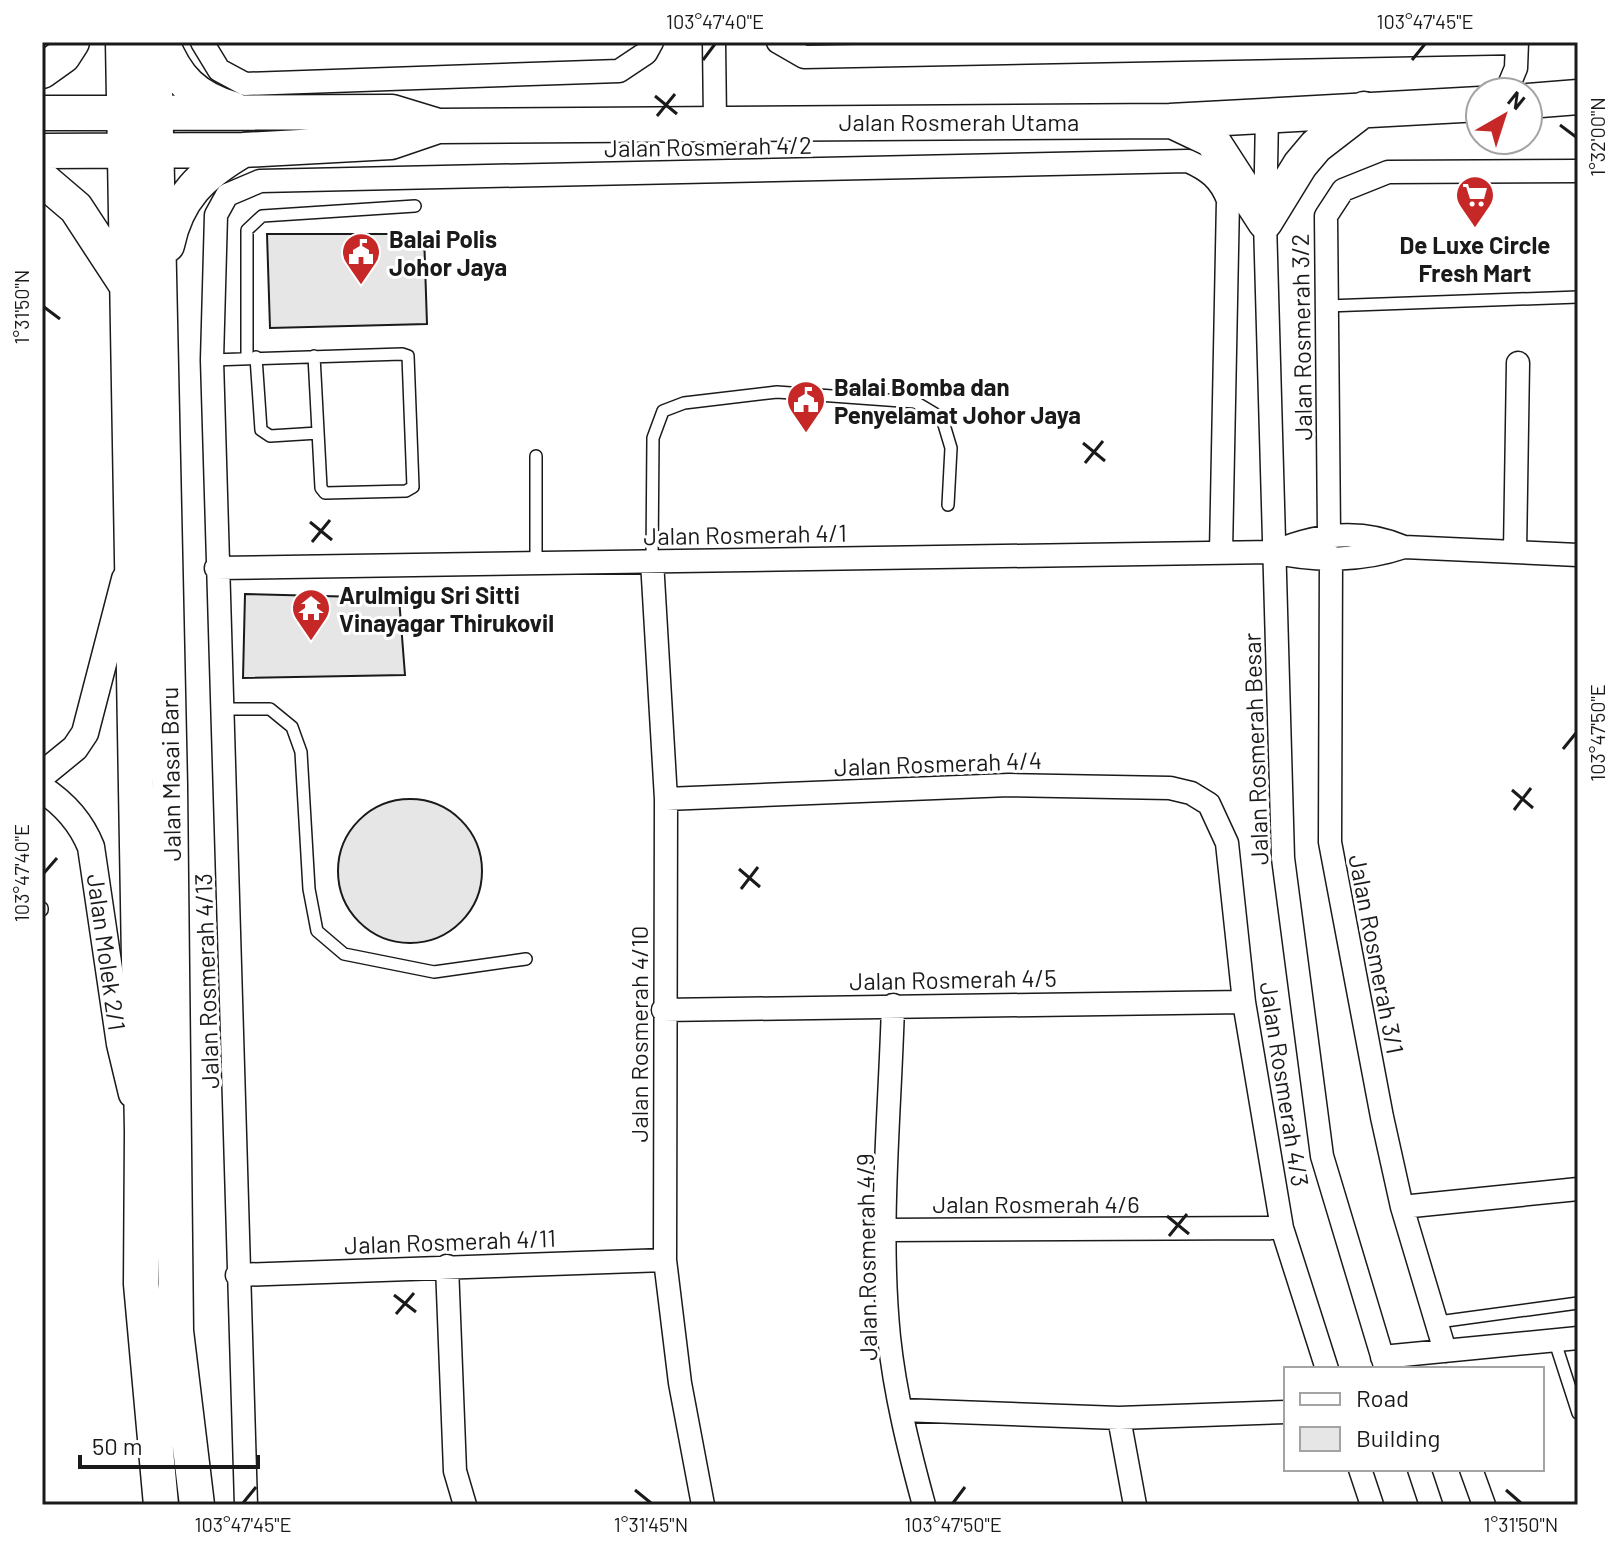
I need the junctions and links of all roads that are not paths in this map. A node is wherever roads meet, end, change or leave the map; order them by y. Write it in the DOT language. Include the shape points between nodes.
graph roads {
  1 [pos="72,42"];
  2 [pos="123,42"];
  3 [pos="154,42"];
  4 [pos="162,42"];
  5 [pos="202,42"];
  6 [pos="652,42"];
  7 [pos="714,42"];
  8 [pos="778,42"];
  9 [pos="1517,42"];
  10 [pos="1218,46"];
  11 [pos="42,71"];
  12 [pos="1513,76"];
  13 [pos="1578,97"];
  14 [pos="1544,100"];
  15 [pos="1464,105"];
  16 [pos="1364,109"];
  17 [pos="42,113"];
  18 [pos="245,113"];
  19 [pos="124,115"];
  20 [pos="158,115"];
  21 [pos="1267,115"];
  22 [pos="715,121"];
  23 [pos="1170,121"];
  24 [pos="438,126"];
  25 [pos="142,150"];
  26 [pos="243,150"];
  27 [pos="42,151"];
  28 [pos="1578,171"];
  29 [pos="42,179"];
  30 [pos="415,206"];
  31 [pos="216,215"];
  32 [pos="1265,222"];
  33 [pos="161,275"];
  34 [pos="127,286"];
  35 [pos="1578,297"];
  36 [pos="1327,306"];
  37 [pos="314,356"];
  38 [pos="252,357"];
  39 [pos="212,360"];
  40 [pos="1518,363"];
  41 [pos="318,433"];
  42 [pos="536,456"];
  43 [pos="948,505"];
  44 [pos="1330,546"];
  45 [pos="133,549"];
  46 [pos="1221,552"];
  47 [pos="1274,552"];
  48 [pos="1515,552"];
  49 [pos="1578,555"];
  50 [pos="652,561"];
  51 [pos="536,563"];
  52 [pos="216,568"];
  53 [pos="222,709"];
  54 [pos="42,775"];
  55 [pos="42,789"];
  56 [pos="666,799"];
  57 [pos="1209,804"];
  58 [pos="526,959"];
  59 [pos="1244,1002"];
  60 [pos="893,1005"];
  61 [pos="663,1010"];
  62 [pos="142,1132"];
  63 [pos="1578,1189"];
  64 [pos="1402,1207"];
  65 [pos="1282,1228"];
  66 [pos="886,1230"];
  67 [pos="665,1260"];
  68 [pos="447,1266"];
  69 [pos="237,1275"];
  70 [pos="1578,1303"];
  71 [pos="1438,1322"];
  72 [pos="1578,1338"];
  73 [pos="1555,1342"];
  74 [pos="1438,1358"];
  75 [pos="1384,1363"];
  76 [pos="1326,1367"];
  77 [pos="901,1410"];
  78 [pos="1284,1412"];
  79 [pos="1578,1413"];
  80 [pos="1119,1418"];
  81 [pos="1361,1471"];
  82 [pos="1420,1471"];
  83 [pos="1472,1471"];
  84 [pos="161,1505"];
  85 [pos="197,1505"];
  86 [pos="246,1505"];
  87 [pos="465,1505"];
  88 [pos="703,1505"];
  89 [pos="924,1505"];
  90 [pos="1135,1505"];
  91 [pos="1372,1505"];
  92 [pos="1431,1505"];
  93 [pos="1484,1505"];
  1 -- 11 [label="main road"];
  2 -- 19 [label="main road, Jalan Masai Baru"];
  3 -- 20 [label="main road, Jalan Masai Baru"];
  4 -- 18 [label="main road" via="184,85 213,103"];
  5 -- 6 [label="street" via="219,70 245,84 619,71 646,53"];
  7 -- 22 [label="street"];
  8 -- 10 [label="street" via="804,57"];
  9 -- 10 [label="street"];
  9 -- 12 [label="street"];
  13 -- 14 [label="main road"];
  15 -- 16 [label="main road, Jalan Rosmerah Utama"];
  16 -- 21 [label="main road, Jalan Rosmerah Utama"];
  16 -- 32 [label="main road" via="1316,146"];
  17 -- 19 [label="main road, Jalan Rosmerah Utama"];
  18 -- 20 [label="main road, Jalan Rosmerah Utama"];
  18 -- 24 [label="main road, Jalan Rosmerah Utama" via="392,112"];
  19 -- 20 [label="main road, Jalan Rosmerah Utama"];
  19 -- 25 [label="main road, Jalan Masai Baru"];
  20 -- 25 [label="main road, Jalan Masai Baru"];
  21 -- 23 [label="main road, Jalan Rosmerah Utama"];
  21 -- 32 [label="street, Jalan Rosmerah Besar"];
  22 -- 23 [label="main road, Jalan Rosmerah Utama"];
  22 -- 24 [label="main road, Jalan Rosmerah Utama"];
  23 -- 32 [label="main road" via="1212,140"];
  24 -- 26 [label="main road, Jalan Rosmerah Utama" via="391,142"];
  25 -- 26 [label="main road, Jalan Rosmerah Utama"];
  25 -- 27 [label="main road, Jalan Rosmerah Utama"];
  25 -- 33 [label="main road, Jalan Masai Baru"];
  25 -- 34 [label="main road, Jalan Masai Baru"];
  26 -- 33 [label="main road" via="212,168 186,195 170,230"];
  28 -- 36 [label="street, Jalan Rosmerah 3/2" via="1388,172 1343,190 1326,216"];
  29 -- 34 [label="main road" via="76,208"];
  30 -- 38 [label="lane" via="262,216 252,222 247,230"];
  31 -- 39 [label="street, Jalan Rosmerah 4/13"];
  31 -- 46 [label="street, Jalan Rosmerah 4/2" via="227,195 260,181 1188,161 1206,169 1223,186 1228,200"];
  32 -- 47 [label="street, Jalan Rosmerah Besar"];
  33 -- 85 [label="main road, Jalan Masai Baru" via="176,1331"];
  34 -- 45 [label="main road, Jalan Masai Baru"];
  35 -- 36 [label="lane"];
  36 -- 44 [label="street, Jalan Rosmerah 3/2"];
  37 -- 38 [label="lane"];
  37 -- 41 [label="lane"];
  37 -- 41 [label="lane" via="408,356 413,487 325,493"];
  38 -- 39 [label="lane"];
  38 -- 41 [label="lane" via="261,430 270,436"];
  39 -- 52 [label="street, Jalan Rosmerah 4/13"];
  40 -- 48 [label="street"];
  42 -- 51 [label="lane"];
  43 -- 50 [label="lane" via="951,448 942,418 915,402 777,392 684,403 663,411 653,438"];
  44 -- 47 [label="street" via="1302,540"];
  44 -- 48 [label="street" via="1378,535 1404,547"];
  44 -- 64 [label="street, Jalan Rosmerah 3/1" via="1330,842"];
  45 -- 54 [label="street" via="85,733"];
  45 -- 62 [label="main road, Jalan Masai Baru"];
  46 -- 47 [label="street, Jalan Rosmerah 4/1"];
  46 -- 50 [label="street, Jalan Rosmerah 4/1"];
  47 -- 75 [label="street, Jalan Rosmerah Besar" via="1283,858 1322,1156"];
  48 -- 49 [label="street"];
  50 -- 51 [label="street, Jalan Rosmerah 4/1"];
  50 -- 56 [label="street, Jalan Rosmerah 4/10"];
  51 -- 52 [label="street, Jalan Rosmerah 4/1"];
  52 -- 53 [label="street, Jalan Rosmerah 4/13"];
  53 -- 58 [label="lane" via="270,709 292,727 301,752 309,889 317,931 344,954 434,972"];
  53 -- 69 [label="street, Jalan Rosmerah 4/13" via="238,1152"];
  55 -- 62 [label="street, Jalan Molek 2/1" via="82,826 91,847 120,1044"];
  56 -- 57 [label="street, Jalan Rosmerah 4/4" via="1009,785 1170,788"];
  56 -- 61 [label="street, Jalan Rosmerah 4/10"];
  57 -- 59 [label="street, Jalan Rosmerah 4/3" via="1227,843"];
  59 -- 60 [label="street, Jalan Rosmerah 4/5"];
  59 -- 65 [label="street, Jalan Rosmerah 4/3"];
  60 -- 61 [label="street, Jalan Rosmerah 4/5"];
  60 -- 66 [label="street, Jalan Rosmerah 4/9"];
  61 -- 67 [label="street, Jalan Rosmerah 4/10"];
  62 -- 84 [label="main road, Jalan Masai Baru" via="141,1284"];
  63 -- 64 [label="street"];
  64 -- 71 [label="street, Jalan Rosmerah 3/1"];
  65 -- 66 [label="street, Jalan Rosmerah 4/6"];
  65 -- 76 [label="street, Jalan Rosmerah 4/3"];
  66 -- 77 [label="street, Jalan Rosmerah 4/9" via="889,1336"];
  67 -- 68 [label="street, Jalan Rosmerah 4/11"];
  67 -- 88 [label="street, Jalan Rosmerah 4/10" via="680,1383"];
  68 -- 69 [label="street, Jalan Rosmerah 4/11"];
  68 -- 87 [label="street" via="455,1471"];
  69 -- 86 [label="street, Jalan Rosmerah 4/13"];
  70 -- 71 [label="lane"];
  71 -- 74 [label="street, Jalan Rosmerah 3/1"];
  72 -- 73 [label="street"];
  73 -- 74 [label="street"];
  73 -- 79 [label="lane"];
  74 -- 75 [label="street"];
  77 -- 80 [label="street"];
  77 -- 89 [label="street, Jalan Rosmerah 4/9"];
  78 -- 80 [label="street"];
  80 -- 90 [label="street"];
  81 -- 91 [label="street"];
  82 -- 92 [label="street"];
  83 -- 93 [label="street"];
}
